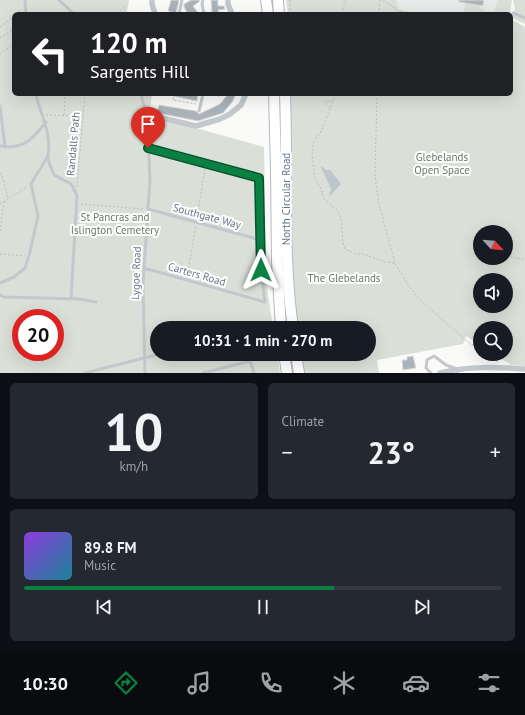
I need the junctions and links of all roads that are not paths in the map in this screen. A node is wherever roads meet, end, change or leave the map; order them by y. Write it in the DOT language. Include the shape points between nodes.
graph roads {
  1 [pos="25,0"];
  2 [pos="59,0"];
  3 [pos="152,0"];
  4 [pos="182,0"];
  5 [pos="203,0"];
  6 [pos="228,0"];
  7 [pos="266,0"];
  8 [pos="278,0"];
  9 [pos="26,12"];
  10 [pos="72,12"];
  11 [pos="154,12"];
  12 [pos="179,12"];
  13 [pos="204,12"];
  14 [pos="231,12"];
  15 [pos="268,12"];
  16 [pos="279,12"];
  17 [pos="513,13"];
  18 [pos="525,18"];
  19 [pos="37,96"];
  20 [pos="141,96"];
  21 [pos="203,96"];
  22 [pos="245,96"];
  23 [pos="274,96"];
  24 [pos="285,96"];
  25 [pos="0,106"];
  26 [pos="200,111"];
  27 [pos="158,117"];
  28 [pos="46,122"];
  29 [pos="0,146"];
  30 [pos="5,147"];
  31 [pos="148,148"];
  32 [pos="48,156"];
  33 [pos="148,209"];
  34 [pos="261,240"];
  35 [pos="144,268"];
  36 [pos="0,283"];
  37 [pos="0,295"];
  38 [pos="71,299"];
  39 [pos="96,302"];
  40 [pos="281,321"];
  41 [pos="292,321"];
  42 [pos="150,357"];
  43 [pos="145,358"];
  44 [pos="250,361"];
  45 [pos="285,361"];
  46 [pos="297,361"];
  47 [pos="525,369"];
  48 [pos="482,370"];
  49 [pos="506,370"];
  50 [pos="457,371"];
  51 [pos="85,373"];
  52 [pos="145,373"];
  53 [pos="203,373"];
  54 [pos="254,373"];
  55 [pos="287,373"];
  56 [pos="299,373"];
  57 [pos="431,373"];
  58 [pos="440,373"];
  1 -- 9 [label="lane"];
  2 -- 10 [label="lane"];
  3 -- 11 [label="street"];
  4 -- 12 [label="lane"];
  5 -- 13 [label="lane"];
  6 -- 14 [label="street"];
  7 -- 15 [label="highway"];
  8 -- 16 [label="highway"];
  17 -- 18 [label="lane"];
  19 -- 28 [label="lane"];
  20 -- 31 [label="lane, Lygoe Road" via="147,119"];
  21 -- 26 [label="lane"];
  22 -- 27 [label="street" via="241,105 220,119 197,124"];
  23 -- 40 [label="highway, North Circular Road"];
  24 -- 41 [label="highway, North Circular Road" via="286,248"];
  25 -- 30 [label="lane"];
  28 -- 30 [label="lane" via="25,143 14,148"];
  28 -- 32 [label="lane"];
  29 -- 30 [label="lane"];
  31 -- 33 [label="lane, Lygoe Road"];
  31 -- 34 [label="lane, Carters Road" via="259,178"];
  32 -- 36 [label="lane" via="31,184 38,216 25,268 14,277"];
  32 -- 38 [label="lane" via="54,175 71,184 77,195"];
  33 -- 34 [label="lane, Southgate Way"];
  33 -- 35 [label="lane, Lygoe Road"];
  34 -- 35 [label="lane, Carters Road" via="264,302"];
  35 -- 43 [label="lane, Lygoe Road"];
  37 -- 38 [label="lane"];
  38 -- 39 [label="lane"];
  42 -- 43 [label="lane"];
  43 -- 51 [label="lane"];
  43 -- 52 [label="lane, Lygoe Road"];
  44 -- 53 [label="lane"];
  44 -- 54 [label="lane"];
  45 -- 55 [label="highway"];
  46 -- 56 [label="highway"];
  47 -- 49 [label="street"];
  48 -- 49 [label="street"];
  48 -- 50 [label="street"];
  50 -- 57 [label="lane" via="434,356 426,360 426,368"];
  50 -- 58 [label="street"];
}
